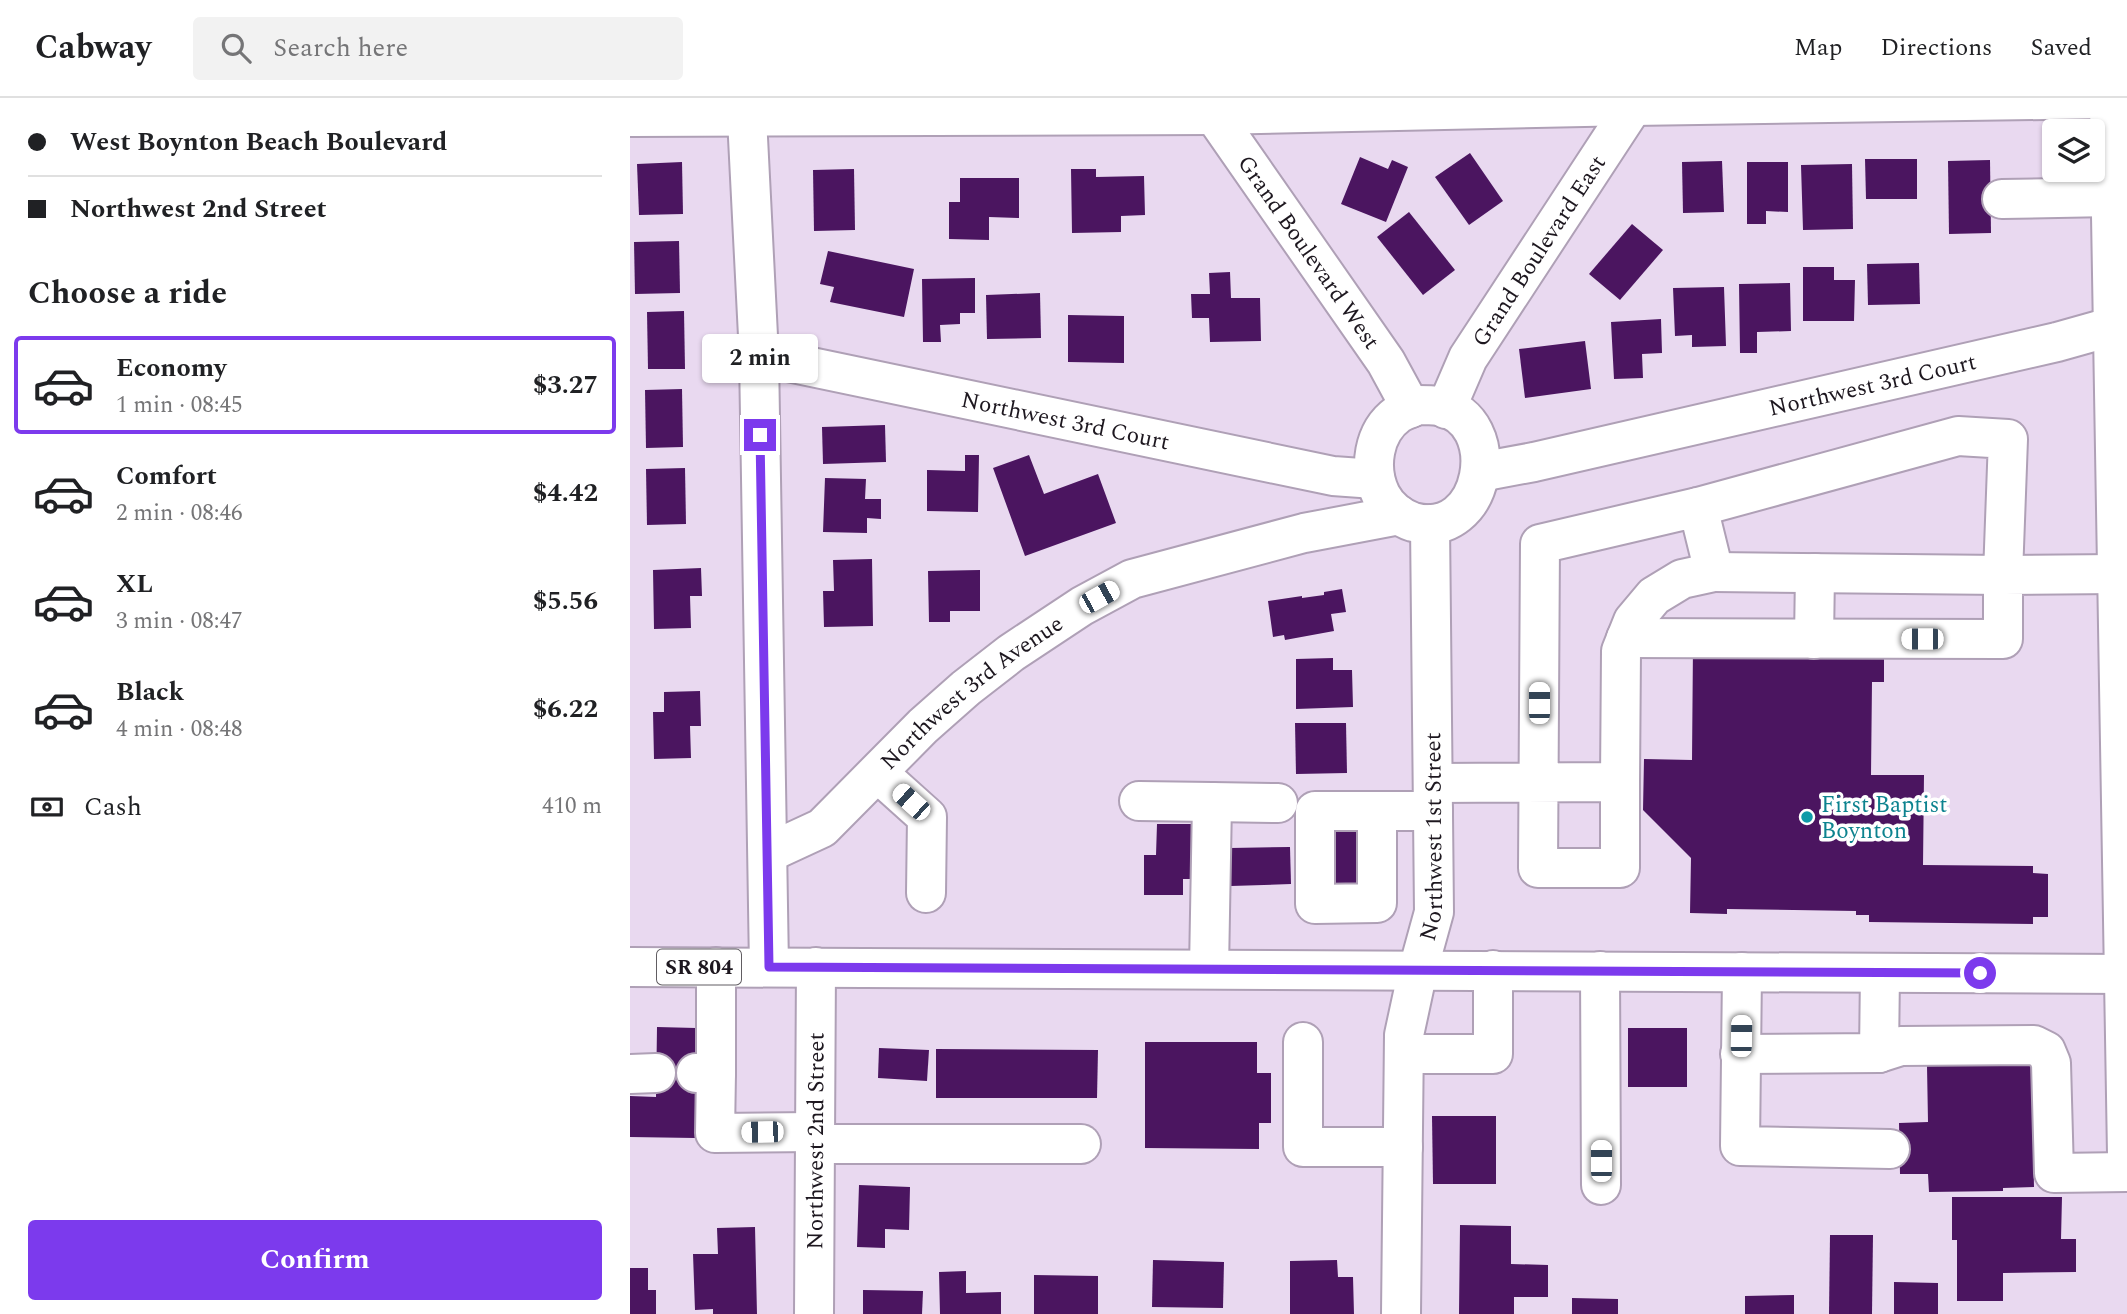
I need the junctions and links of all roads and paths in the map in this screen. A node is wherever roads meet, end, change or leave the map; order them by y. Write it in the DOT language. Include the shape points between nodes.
graph roads {
  1 [pos="2113,101"];
  2 [pos="1630,102"];
  3 [pos="1219,106"];
  4 [pos="746,107"];
  5 [pos="630,117"];
  6 [pos="2111,197"];
  7 [pos="2002,199"];
  8 [pos="2114,326"];
  9 [pos="759,356"];
  10 [pos="1429,408"];
  11 [pos="1480,472"];
  12 [pos="1374,479"];
  13 [pos="1698,507"];
  14 [pos="1415,519"];
  15 [pos="2120,561"];
  16 [pos="1714,572"];
  17 [pos="1815,573"];
  18 [pos="2003,575"];
  19 [pos="1626,638"];
  20 [pos="1814,639"];
  21 [pos="2124,764"];
  22 [pos="878,773"];
  23 [pos="1539,782"];
  24 [pos="1620,782"];
  25 [pos="1433,797"];
  26 [pos="1139,801"];
  27 [pos="1212,802"];
  28 [pos="1278,803"];
  29 [pos="1377,811"];
  30 [pos="768,853"];
  31 [pos="926,893"];
  32 [pos="630,967"];
  33 [pos="716,967"];
  34 [pos="769,967"];
  35 [pos="816,967"];
  36 [pos="1209,969"];
  37 [pos="1418,970"];
  38 [pos="1493,970"];
  39 [pos="1600,971"];
  40 [pos="1742,972"];
  41 [pos="1880,973"];
  42 [pos="2125,974"];
  43 [pos="1303,1042"];
  44 [pos="1878,1053"];
  45 [pos="1404,1054"];
  46 [pos="1740,1054"];
  47 [pos="815,1138"];
  48 [pos="1081,1144"];
  49 [pos="1403,1147"];
  50 [pos="1890,1149"];
  51 [pos="2127,1154"];
  52 [pos="2127,1172"];
  53 [pos="1601,1185"];
  54 [pos="814,1314"];
  55 [pos="1401,1314"];
  1 -- 2 [label="street"];
  1 -- 6 [label="street"];
  2 -- 3 [label="street"];
  2 -- 10 [label="street, Grand Boulevard East" via="1468,358"];
  3 -- 4 [label="street"];
  3 -- 10 [label="street, Grand Boulevard West" via="1385,362"];
  4 -- 5 [label="street"];
  4 -- 9 [label="street"];
  6 -- 7 [label="street"];
  6 -- 8 [label="street"];
  8 -- 11 [label="street, Northwest 3rd Court"];
  8 -- 15 [label="street"];
  9 -- 12 [label="street, Northwest 3rd Court" via="1333,476"];
  9 -- 30 [label="street"];
  10 -- 11 [label="street" via="1454,412 1473,432"];
  10 -- 12 [label="street" via="1398,414 1381,432 1374,454"];
  11 -- 14 [label="street" via="1473,496 1457,514 1440,523"];
  12 -- 14 [label="street" via="1388,507"];
  13 -- 16 [label="street"];
  13 -- 18 [label="street" via="1958,436 2008,439"];
  13 -- 23 [label="street" via="1540,544"];
  14 -- 22 [label="street, Northwest 3rd Avenue" via="1304,533 1132,579 1011,653 923,726"];
  14 -- 25 [label="street, Northwest 1st Street"];
  15 -- 18 [label="street"];
  15 -- 21 [label="street"];
  16 -- 17 [label="street"];
  16 -- 19 [label="street" via="1682,579 1654,596 1633,621"];
  17 -- 18 [label="street"];
  17 -- 20 [label="street"];
  18 -- 20 [label="street" via="2003,639"];
  19 -- 20 [label="street"];
  19 -- 24 [label="street" via="1621,650"];
  21 -- 42 [label="street"];
  22 -- 30 [label="street, Northwest 3rd Avenue" via="822,828"];
  22 -- 31 [label="street" via="927,817"];
  23 -- 24 [label="street"];
  23 -- 24 [label="street" via="1538,868 1620,868"];
  23 -- 25 [label="street"];
  25 -- 29 [label="street"];
  25 -- 37 [label="street, Northwest 1st Street" via="1434,912"];
  26 -- 27 [label="street"];
  27 -- 28 [label="street"];
  27 -- 36 [label="street"];
  29 -- 29 [label="street" via="1377,903 1315,904 1315,811"];
  30 -- 34 [label="street"];
  32 -- 33 [label="street, SR 804"];
  33 -- 34 [label="street, SR 804"];
  33 -- 47 [label="street" via="706,1073 715,1133"];
  34 -- 35 [label="street, SR 804"];
  35 -- 36 [label="street, SR 804"];
  35 -- 47 [label="street, Northwest 2nd Street"];
  36 -- 37 [label="street, SR 804"];
  37 -- 38 [label="street, SR 804"];
  37 -- 45 [label="street, Northwest 1st Street"];
  38 -- 39 [label="street, SR 804"];
  38 -- 45 [label="street" via="1493,1054"];
  39 -- 40 [label="street, SR 804"];
  39 -- 53 [label="street"];
  40 -- 41 [label="street, SR 804"];
  40 -- 46 [label="street"];
  41 -- 42 [label="street, SR 804"];
  41 -- 44 [label="street"];
  42 -- 51 [label="street"];
  43 -- 49 [label="street" via="1303,1147"];
  44 -- 46 [label="street"];
  44 -- 52 [label="street" via="1901,1046 2034,1045 2046,1051 2051,1063 2054,1172"];
  45 -- 49 [label="street, Northwest 1st Street"];
  46 -- 50 [label="street" via="1740,1146"];
  47 -- 48 [label="street"];
  47 -- 54 [label="street, Northwest 2nd Street"];
  49 -- 55 [label="street, Northwest 1st Street"];
}
